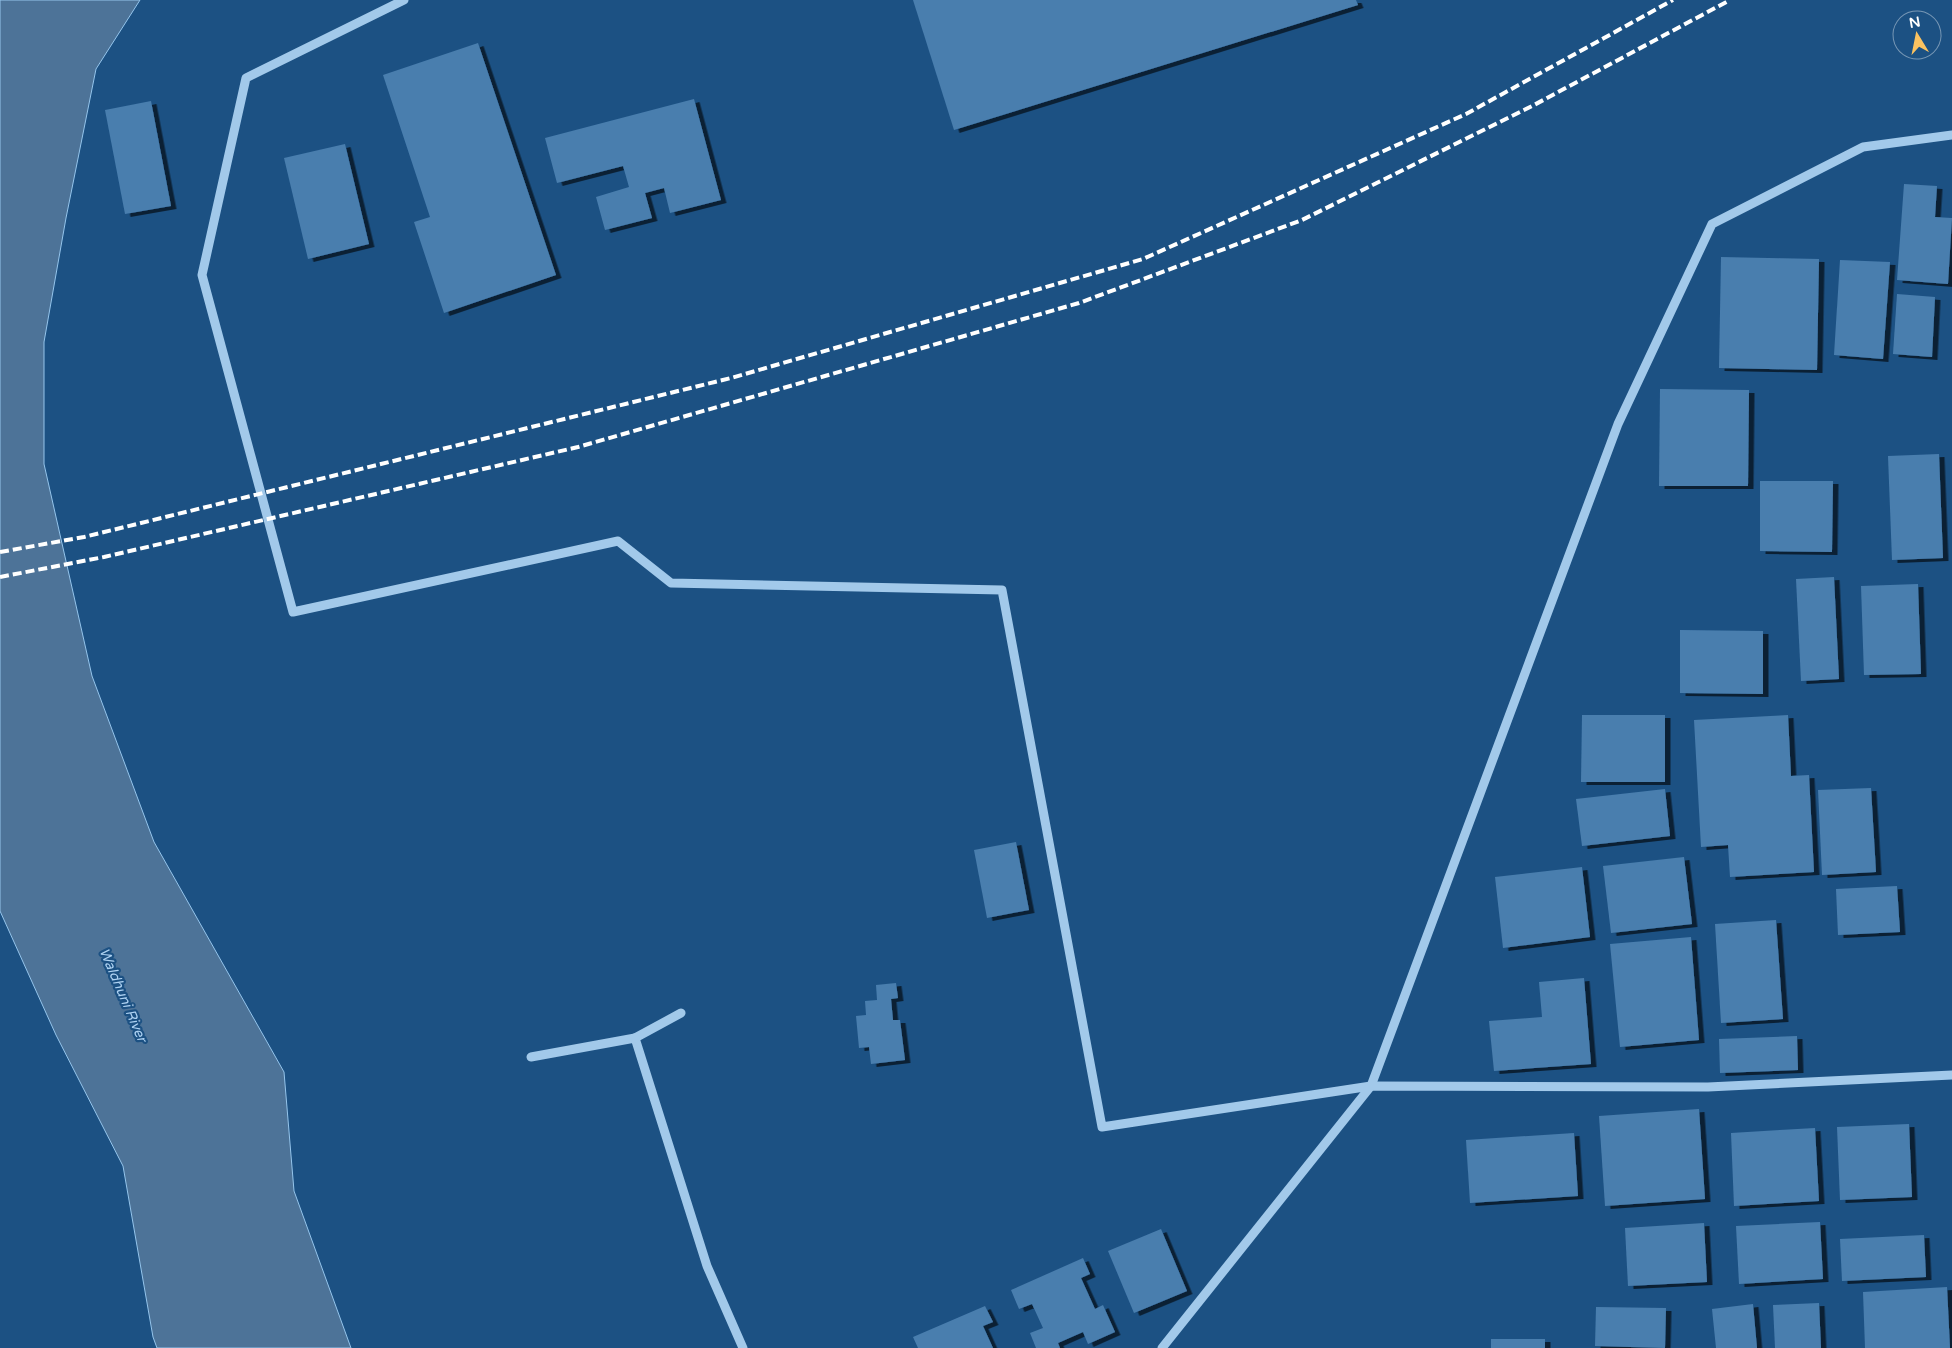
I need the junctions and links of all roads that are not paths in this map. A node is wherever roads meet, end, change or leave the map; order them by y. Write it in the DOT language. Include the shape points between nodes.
graph roads {
  1 [pos="404,0"];
  2 [pos="1952,135"];
  3 [pos="681,1013"];
  4 [pos="636,1038"];
  5 [pos="531,1057"];
  6 [pos="1952,1075"];
  7 [pos="1371,1086"];
  8 [pos="743,1348"];
  9 [pos="1162,1348"];
  1 -- 7 [label="street" via="246,78 202,275 293,612 618,541 671,583 1002,590 1102,1127"];
  2 -- 7 [label="street" via="1863,147 1712,224 1618,424"];
  3 -- 4 [label="street"];
  4 -- 5 [label="street"];
  4 -- 8 [label="street" via="707,1266"];
  6 -- 7 [label="street" via="1708,1087"];
  7 -- 9 [label="street"];
}
